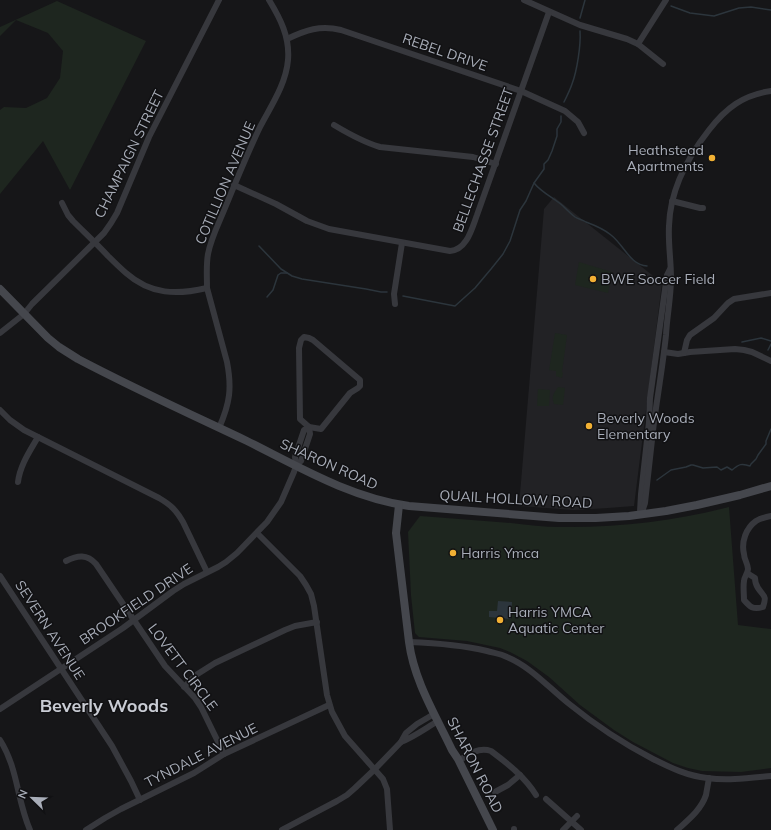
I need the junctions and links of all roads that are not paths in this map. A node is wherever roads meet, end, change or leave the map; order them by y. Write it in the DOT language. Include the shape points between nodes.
graph roads {
  1 [pos="219,0"];
  2 [pos="268,0"];
  3 [pos="524,0"];
  4 [pos="666,0"];
  5 [pos="549,12"];
  6 [pos="287,39"];
  7 [pos="638,44"];
  8 [pos="663,64"];
  9 [pos="521,91"];
  10 [pos="771,91"];
  11 [pos="334,125"];
  12 [pos="584,133"];
  13 [pos="496,164"];
  14 [pos="234,185"];
  15 [pos="672,201"];
  16 [pos="62,203"];
  17 [pos="703,208"];
  18 [pos="94,242"];
  19 [pos="402,243"];
  20 [pos="670,268"];
  21 [pos="208,288"];
  22 [pos="0,289"];
  23 [pos="771,293"];
  24 [pos="395,304"];
  25 [pos="24,314"];
  26 [pos="0,334"];
  27 [pos="664,352"];
  28 [pos="684,353"];
  29 [pos="771,361"];
  30 [pos="0,410"];
  31 [pos="309,427"];
  32 [pos="219,428"];
  33 [pos="38,437"];
  34 [pos="296,466"];
  35 [pos="18,482"];
  36 [pos="771,486"];
  37 [pos="399,505"];
  38 [pos="641,515"];
  39 [pos="771,516"];
  40 [pos="257,533"];
  41 [pos="66,561"];
  42 [pos="207,572"];
  43 [pos="747,573"];
  44 [pos="0,576"];
  45 [pos="134,620"];
  46 [pos="317,622"];
  47 [pos="409,642"];
  48 [pos="61,669"];
  49 [pos="184,687"];
  50 [pos="329,705"];
  51 [pos="0,709"];
  52 [pos="436,717"];
  53 [pos="0,740"];
  54 [pos="224,754"];
  55 [pos="459,760"];
  56 [pos="375,769"];
  57 [pos="520,775"];
  58 [pos="771,776"];
  59 [pos="709,778"];
  60 [pos="495,792"];
  61 [pos="536,795"];
  62 [pos="140,800"];
  63 [pos="546,800"];
  64 [pos="577,816"];
  65 [pos="571,821"];
  66 [pos="30,830"];
  67 [pos="86,830"];
  68 [pos="282,830"];
  69 [pos="390,830"];
  70 [pos="493,830"];
  71 [pos="562,830"];
  72 [pos="581,830"];
  73 [pos="677,830"];
  1 -- 18 [label="street, CHAMPAIGN STREET" via="149,137 117,213"];
  2 -- 6 [label="street, COTILLION AVENUE" via="282,23"];
  3 -- 5 [label="street"];
  4 -- 7 [label="street"];
  5 -- 7 [label="street"];
  5 -- 9 [label="street, BELLECHASSE STREET"];
  6 -- 9 [label="street, REBEL DRIVE" via="313,28 336,28"];
  6 -- 14 [label="street, COTILLION AVENUE" via="288,59 284,80"];
  7 -- 8 [label="street"];
  9 -- 12 [label="street, REBEL DRIVE" via="565,111 578,122"];
  9 -- 13 [label="street, BELLECHASSE STREET"];
  10 -- 15 [label="street" via="745,99 720,116 685,166 678,179"];
  11 -- 13 [label="street" via="355,138 380,147 473,157"];
  13 -- 19 [label="street, BELLECHASSE STREET" via="462,247 450,251"];
  14 -- 19 [label="street, BELLECHASSE STREET" via="268,199 319,226"];
  14 -- 21 [label="street, COTILLION AVENUE" via="209,250"];
  15 -- 17 [label="street"];
  15 -- 20 [label="street" via="668,227"];
  16 -- 18 [label="street" via="68,216"];
  18 -- 21 [label="street" via="127,274 145,286 173,293"];
  18 -- 25 [label="street, CHAMPAIGN STREET"];
  19 -- 24 [label="street" via="394,294"];
  20 -- 27 [label="street"];
  20 -- 38 [label="street" via="650,398"];
  21 -- 32 [label="street, COTILLION AVENUE" via="230,374 228,404"];
  22 -- 25 [label="main road, SHARON ROAD"];
  23 -- 28 [label="street" via="734,299 728,303 714,318 690,336"];
  25 -- 26 [label="street, CHAMPAIGN STREET"];
  25 -- 32 [label="main road, SHARON ROAD" via="59,347 78,360"];
  27 -- 28 [label="street"];
  27 -- 38 [label="street" via="645,503"];
  28 -- 29 [label="street" via="735,349 752,352"];
  30 -- 33 [label="street" via="19,427"];
  31 -- 31 [label="street" via="300,419 299,348 304,337 313,340 360,380 360,386 350,393 321,429"];
  31 -- 34 [label="street, BROOKFIELD DRIVE" via="304,430 295,457"];
  32 -- 34 [label="main road, SHARON ROAD"];
  33 -- 35 [label="street" via="22,465"];
  33 -- 42 [label="street" via="172,506 179,514"];
  34 -- 37 [label="main road, SHARON ROAD" via="346,489"];
  34 -- 40 [label="street, BROOKFIELD DRIVE" via="278,508"];
  36 -- 38 [label="main road, QUAIL HOLLOW ROAD" via="697,506"];
  37 -- 38 [label="main road, QUAIL HOLLOW ROAD" via="559,518"];
  37 -- 47 [label="main road, SHARON ROAD" via="396,533"];
  39 -- 43 [label="street" via="756,521 746,534 743,547"];
  40 -- 42 [label="street, BROOKFIELD DRIVE" via="237,554"];
  40 -- 46 [label="street" via="300,576 313,600"];
  41 -- 45 [label="street, LOVETT CIRCLE" via="81,556 93,560"];
  42 -- 45 [label="street, BROOKFIELD DRIVE" via="173,591"];
  43 -- 43 [label="street" via="744,580 744,600 758,609 763,607 764,595 757,588 755,578"];
  44 -- 48 [label="street, SEVERN AVENUE"];
  45 -- 48 [label="street, BROOKFIELD DRIVE"];
  45 -- 49 [label="street, LOVETT CIRCLE" via="165,666"];
  46 -- 49 [label="street" via="285,630 215,663 196,675"];
  46 -- 50 [label="street"];
  47 -- 52 [label="main road, SHARON ROAD" via="418,676"];
  47 -- 59 [label="street" via="466,646 507,657 530,670 576,710 626,745 685,774"];
  48 -- 51 [label="street, BROOKFIELD DRIVE"];
  48 -- 62 [label="street, SEVERN AVENUE" via="112,746"];
  49 -- 54 [label="street, LOVETT CIRCLE" via="201,707"];
  50 -- 54 [label="street, TYNDALE AVENUE"];
  50 -- 56 [label="street" via="345,736"];
  52 -- 55 [label="main road, SHARON ROAD"];
  52 -- 56 [label="street" via="417,724 406,733 401,742"];
  53 -- 66 [label="street" via="10,759"];
  54 -- 62 [label="street, TYNDALE AVENUE" via="194,773"];
  55 -- 57 [label="street" via="470,753 485,749"];
  55 -- 70 [label="main road, SHARON ROAD"];
  56 -- 68 [label="street" via="347,795"];
  56 -- 69 [label="street" via="387,789"];
  57 -- 60 [label="street"];
  57 -- 61 [label="street"];
  58 -- 59 [label="street"];
  59 -- 73 [label="street" via="701,805"];
  62 -- 67 [label="street, TYNDALE AVENUE"];
  63 -- 65 [label="street"];
  64 -- 65 [label="street"];
  65 -- 71 [label="street"];
  65 -- 72 [label="street"];
}
